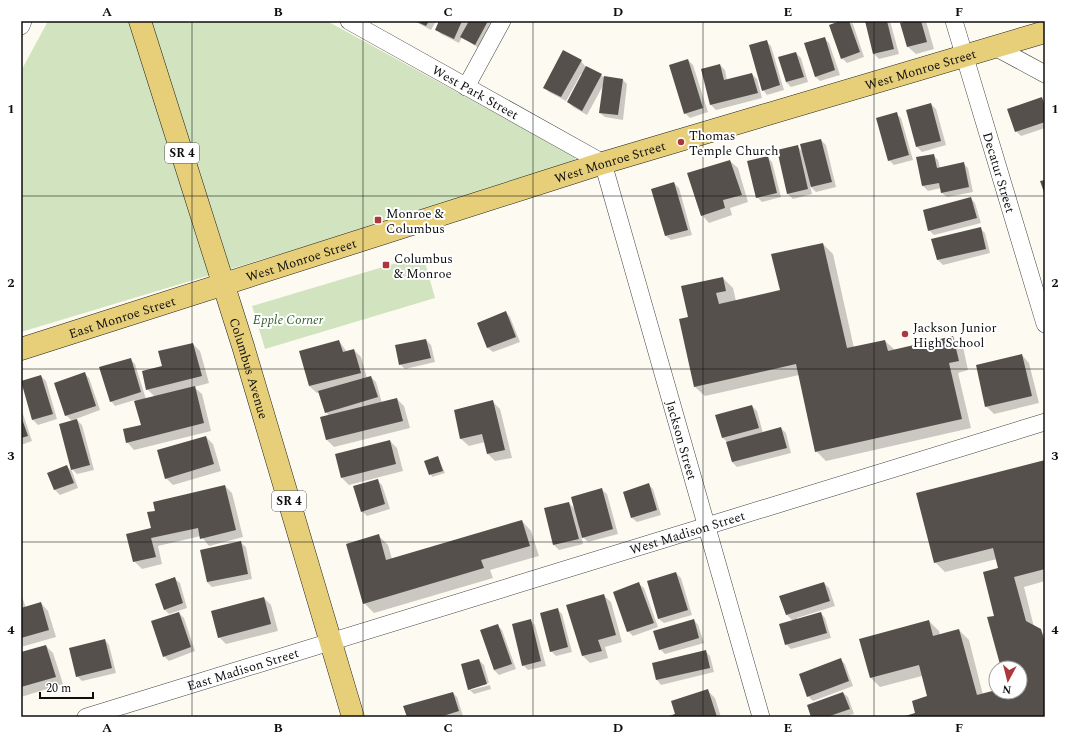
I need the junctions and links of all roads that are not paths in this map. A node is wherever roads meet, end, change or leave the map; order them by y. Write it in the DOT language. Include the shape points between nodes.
graph roads {
  1 [pos="23,21"];
  2 [pos="140,21"];
  3 [pos="349,21"];
  4 [pos="502,21"];
  5 [pos="954,21"];
  6 [pos="21,26"];
  7 [pos="1045,32"];
  8 [pos="995,47"];
  9 [pos="964,56"];
  10 [pos="1045,74"];
  11 [pos="466,86"];
  12 [pos="603,163"];
  13 [pos="224,285"];
  14 [pos="1045,324"];
  15 [pos="21,349"];
  16 [pos="1045,422"];
  17 [pos="705,526"];
  18 [pos="330,641"];
  19 [pos="86,717"];
  20 [pos="353,717"];
  21 [pos="761,717"];
  1 -- 6 [label="street"];
  2 -- 13 [label="main road, Columbus Avenue / SR 4"];
  3 -- 11 [label="street, West Park Street"];
  4 -- 11 [label="street"];
  5 -- 9 [label="street, Decatur Street"];
  7 -- 8 [label="main road, West Monroe Street"];
  8 -- 9 [label="main road, West Monroe Street"];
  8 -- 10 [label="street"];
  9 -- 12 [label="main road, West Monroe Street"];
  9 -- 14 [label="street, Decatur Street"];
  11 -- 12 [label="street, West Park Street"];
  12 -- 13 [label="main road, West Monroe Street"];
  12 -- 17 [label="street, Jackson Street"];
  13 -- 15 [label="main road, East Monroe Street"];
  13 -- 18 [label="main road, Columbus Avenue / SR 4"];
  16 -- 17 [label="street, West Madison Street"];
  17 -- 18 [label="street, West Madison Street"];
  17 -- 21 [label="street, Jackson Street"];
  18 -- 19 [label="street, East Madison Street"];
  18 -- 20 [label="main road, Columbus Avenue / SR 4"];
}
